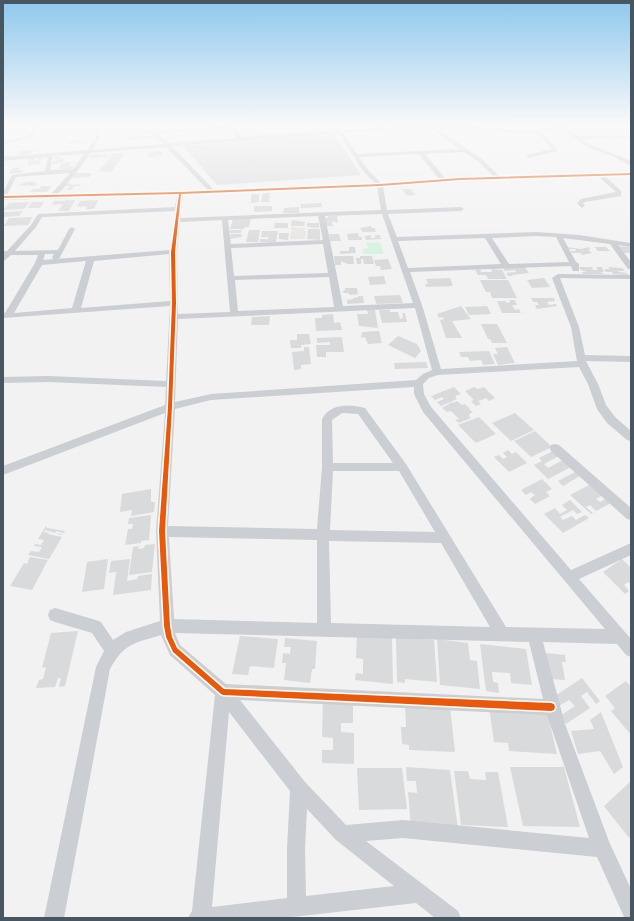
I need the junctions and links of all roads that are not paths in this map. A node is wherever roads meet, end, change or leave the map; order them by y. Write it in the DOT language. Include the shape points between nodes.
graph roads {
  1 [pos="48,169"];
  2 [pos="192,169"];
  3 [pos="364,169"];
  4 [pos="434,169"];
  5 [pos="490,169"];
  6 [pos="75,171"];
  7 [pos="47,172"];
  8 [pos="631,174"];
  9 [pos="14,176"];
  10 [pos="601,176"];
  11 [pos="4,178"];
  12 [pos="498,178"];
  13 [pos="443,180"];
  14 [pos="380,185"];
  15 [pos="213,192"];
  16 [pos="180,193"];
  17 [pos="3,197"];
  18 [pos="52,197"];
  19 [pos="582,206"];
  20 [pos="177,209"];
  21 [pos="461,209"];
  22 [pos="384,212"];
  23 [pos="320,214"];
  24 [pos="225,218"];
  25 [pos="177,220"];
  26 [pos="72,229"];
  27 [pos="488,235"];
  28 [pos="558,235"];
  29 [pos="395,239"];
  30 [pos="326,242"];
  31 [pos="612,242"];
  32 [pos="631,245"];
  33 [pos="229,246"];
  34 [pos="60,252"];
  35 [pos="173,252"];
  36 [pos="6,253"];
  37 [pos="42,254"];
  38 [pos="91,258"];
  39 [pos="3,260"];
  40 [pos="49,262"];
  41 [pos="39,263"];
  42 [pos="575,264"];
  43 [pos="506,266"];
  44 [pos="631,267"];
  45 [pos="406,270"];
  46 [pos="333,275"];
  47 [pos="579,277"];
  48 [pos="231,278"];
  49 [pos="631,278"];
  50 [pos="174,302"];
  51 [pos="418,305"];
  52 [pos="338,309"];
  53 [pos="76,310"];
  54 [pos="234,314"];
  55 [pos="5,316"];
  56 [pos="173,317"];
  57 [pos="631,359"];
  58 [pos="581,361"];
  59 [pos="437,372"];
  60 [pos="3,380"];
  61 [pos="418,383"];
  62 [pos="170,384"];
  63 [pos="170,407"];
  64 [pos="631,436"];
  65 [pos="555,448"];
  66 [pos="328,467"];
  67 [pos="402,467"];
  68 [pos="3,471"];
  69 [pos="631,515"];
  70 [pos="162,531"];
  71 [pos="323,536"];
  72 [pos="446,538"];
  73 [pos="631,549"];
  74 [pos="570,577"];
  75 [pos="55,615"];
  76 [pos="168,626"];
  77 [pos="324,630"];
  78 [pos="503,635"];
  79 [pos="534,635"];
  80 [pos="621,637"];
  81 [pos="112,650"];
  82 [pos="631,650"];
  83 [pos="223,692"];
  84 [pos="551,707"];
  85 [pos="299,788"];
  86 [pos="342,834"];
  87 [pos="602,848"];
  88 [pos="419,893"];
  89 [pos="297,906"];
  90 [pos="631,910"];
  91 [pos="54,918"];
  92 [pos="200,918"];
  93 [pos="451,918"];
  1 -- 7 [label="street"];
  2 -- 15 [label="street"];
  3 -- 14 [label="street"];
  4 -- 13 [label="street"];
  5 -- 12 [label="street"];
  6 -- 7 [label="street"];
  6 -- 18 [label="street"];
  7 -- 9 [label="street"];
  8 -- 10 [label="street"];
  9 -- 11 [label="street"];
  9 -- 17 [label="street"];
  10 -- 12 [label="street"];
  10 -- 19 [label="street" via="619,192 619,195 583,200 580,203"];
  12 -- 13 [label="street"];
  13 -- 14 [label="street"];
  14 -- 15 [label="street"];
  14 -- 22 [label="street"];
  15 -- 16 [label="street"];
  16 -- 18 [label="street"];
  16 -- 20 [label="street"];
  17 -- 18 [label="street"];
  20 -- 25 [label="street"];
  20 -- 36 [label="street" via="43,214"];
  21 -- 22 [label="street"];
  22 -- 23 [label="street"];
  22 -- 29 [label="street"];
  23 -- 24 [label="street"];
  23 -- 30 [label="street"];
  24 -- 25 [label="street"];
  24 -- 33 [label="street"];
  25 -- 35 [label="street"];
  26 -- 34 [label="street"];
  27 -- 28 [label="street"];
  27 -- 29 [label="street"];
  27 -- 43 [label="street"];
  28 -- 31 [label="street"];
  28 -- 42 [label="street"];
  29 -- 45 [label="street"];
  30 -- 33 [label="street"];
  30 -- 46 [label="street"];
  31 -- 32 [label="street"];
  31 -- 44 [label="street"];
  33 -- 48 [label="street"];
  34 -- 37 [label="street"];
  34 -- 40 [label="street"];
  35 -- 38 [label="street"];
  35 -- 50 [label="street"];
  36 -- 37 [label="street"];
  36 -- 39 [label="street"];
  37 -- 41 [label="street"];
  38 -- 40 [label="street"];
  38 -- 53 [label="street"];
  40 -- 41 [label="street"];
  41 -- 55 [label="street"];
  42 -- 43 [label="street"];
  42 -- 47 [label="street"];
  43 -- 45 [label="street"];
  45 -- 51 [label="street"];
  46 -- 48 [label="street"];
  46 -- 52 [label="street"];
  47 -- 49 [label="street"];
  47 -- 58 [label="street" via="556,278 575,327"];
  48 -- 54 [label="street"];
  50 -- 53 [label="street"];
  50 -- 56 [label="street"];
  51 -- 52 [label="street"];
  51 -- 59 [label="street"];
  52 -- 54 [label="street"];
  53 -- 55 [label="street"];
  54 -- 56 [label="street"];
  56 -- 62 [label="street"];
  57 -- 58 [label="street"];
  58 -- 59 [label="street"];
  58 -- 64 [label="street" via="606,414"];
  59 -- 61 [label="street" via="426,376"];
  60 -- 62 [label="street" via="48,379"];
  61 -- 63 [label="street" via="211,397"];
  61 -- 74 [label="street" via="419,394 427,409"];
  62 -- 63 [label="street"];
  63 -- 68 [label="street"];
  63 -- 70 [label="street"];
  65 -- 69 [label="street"];
  66 -- 67 [label="street"];
  66 -- 67 [label="street" via="327,419 334,411 348,409 365,414"];
  66 -- 71 [label="street"];
  67 -- 72 [label="street"];
  70 -- 71 [label="street"];
  70 -- 76 [label="street"];
  71 -- 72 [label="street"];
  71 -- 77 [label="street"];
  72 -- 78 [label="street"];
  73 -- 74 [label="street"];
  74 -- 80 [label="street"];
  75 -- 81 [label="street" via="96,627"];
  76 -- 77 [label="street"];
  76 -- 81 [label="street" via="126,639"];
  76 -- 83 [label="street" via="169,637 175,650"];
  77 -- 78 [label="street"];
  78 -- 79 [label="street"];
  79 -- 80 [label="street"];
  79 -- 84 [label="street"];
  80 -- 82 [label="street"];
  81 -- 91 [label="street" via="103,667"];
  83 -- 84 [label="street"];
  83 -- 85 [label="street"];
  83 -- 92 [label="street"];
  84 -- 87 [label="street"];
  85 -- 86 [label="street"];
  85 -- 89 [label="street"];
  86 -- 87 [label="street" via="403,828"];
  86 -- 88 [label="street"];
  87 -- 90 [label="street"];
  88 -- 89 [label="street"];
  88 -- 93 [label="street"];
  89 -- 92 [label="street"];
}
